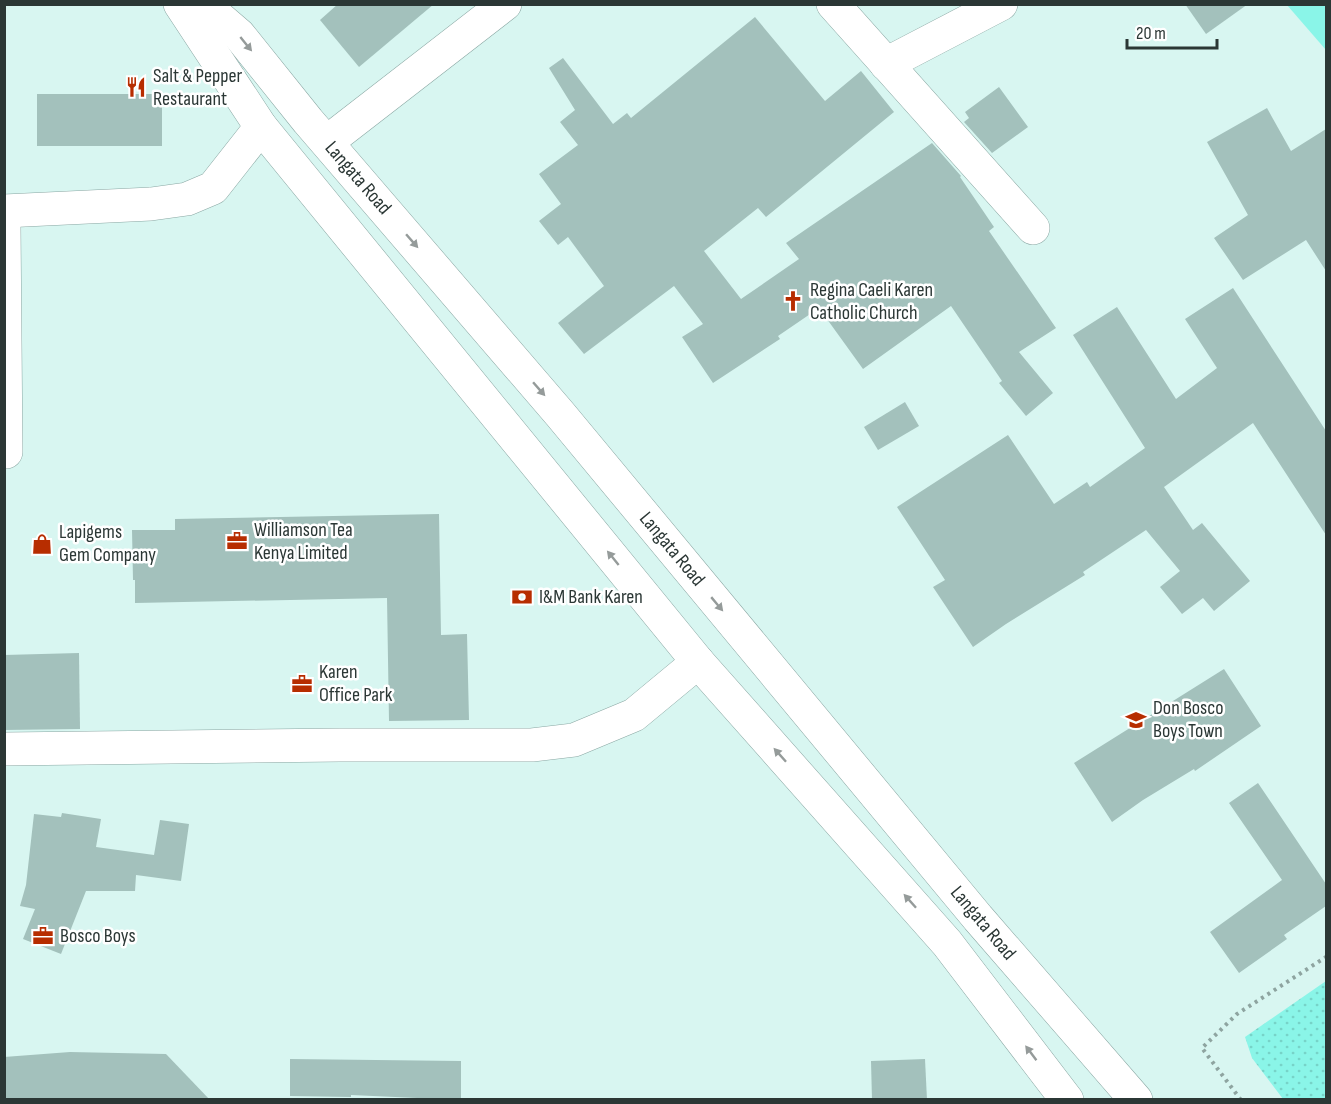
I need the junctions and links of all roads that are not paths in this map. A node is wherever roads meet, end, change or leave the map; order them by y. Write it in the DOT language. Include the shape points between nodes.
graph roads {
  1 [pos="180,4"];
  2 [pos="203,4"];
  3 [pos="505,4"];
  4 [pos="833,4"];
  5 [pos="1001,4"];
  6 [pos="886,64"];
  7 [pos="261,127"];
  8 [pos="327,142"];
  9 [pos="4,211"];
  10 [pos="4,225"];
  11 [pos="1033,228"];
  12 [pos="6,452"];
  13 [pos="698,662"];
  14 [pos="4,749"];
  15 [pos="1067,1100"];
  16 [pos="1136,1100"];
  1 -- 7 [label="main road, Langata Road"];
  2 -- 8 [label="main road, Langata Road, one-way" via="239,35"];
  3 -- 8 [label="main road"];
  4 -- 6 [label="main road"];
  5 -- 6 [label="main road"];
  6 -- 11 [label="main road"];
  7 -- 9 [label="main road" via="213,188 187,199"];
  13 -- 7 [label="main road, Langata Road, one-way"];
  8 -- 16 [label="main road, Langata Road, one-way"];
  10 -- 12 [label="main road"];
  13 -- 14 [label="main road" via="634,715 574,740 532,745"];
  15 -- 13 [label="main road, Langata Road, one-way" via="947,943"];
}
